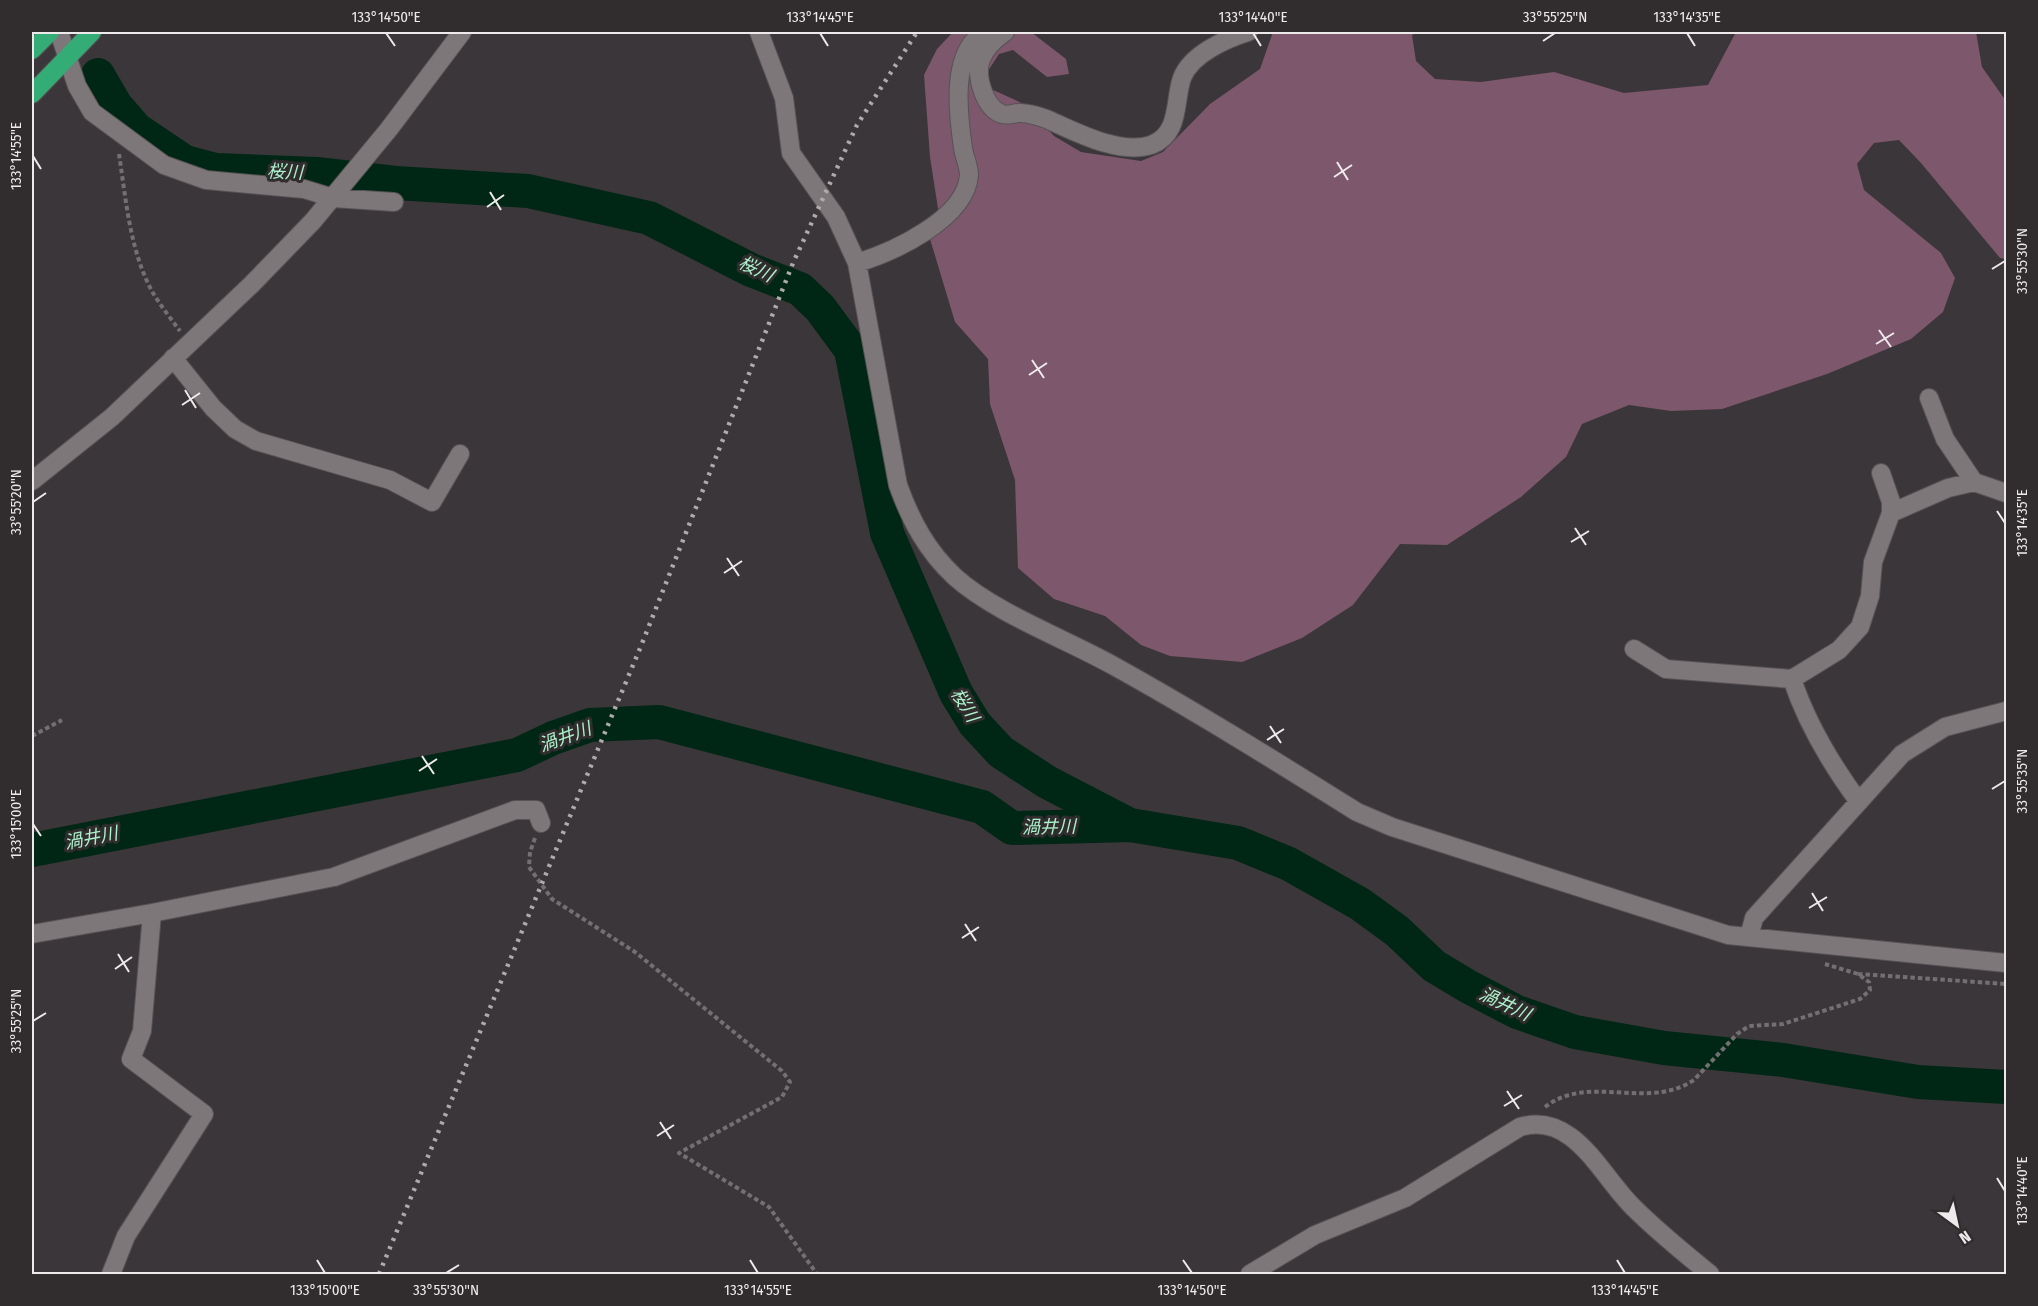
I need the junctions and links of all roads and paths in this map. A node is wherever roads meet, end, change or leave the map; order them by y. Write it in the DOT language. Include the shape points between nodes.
graph roads {
  1 [pos="50,32"];
  2 [pos="59,32"];
  3 [pos="92,32"];
  4 [pos="462,32"];
  5 [pos="759,32"];
  6 [pos="985,32"];
  7 [pos="1005,32"];
  8 [pos="1248,32"];
  9 [pos="32,50"];
  10 [pos="68,56"];
  11 [pos="32,94"];
  12 [pos="117,129"];
  13 [pos="336,194"];
  14 [pos="394,202"];
  15 [pos="857,263"];
  16 [pos="189,343"];
  17 [pos="173,358"];
  18 [pos="1929,398"];
  19 [pos="460,454"];
  20 [pos="1881,473"];
  21 [pos="32,482"];
  22 [pos="1974,482"];
  23 [pos="2007,493"];
  24 [pos="1891,513"];
  25 [pos="1634,649"];
  26 [pos="1792,679"];
  27 [pos="2007,711"];
  28 [pos="62,720"];
  29 [pos="32,736"];
  30 [pos="1859,801"];
  31 [pos="541,823"];
  32 [pos="152,913"];
  33 [pos="32,934"];
  34 [pos="1749,938"];
  35 [pos="2007,963"];
  36 [pos="1824,964"];
  37 [pos="1858,974"];
  38 [pos="2007,984"];
  39 [pos="1536,1122"];
  40 [pos="111,1275"];
  41 [pos="817,1275"];
  42 [pos="1250,1275"];
  43 [pos="1710,1275"];
  1 -- 9 [label="highway"];
  2 -- 10 [label="street"];
  3 -- 10 [label="highway"];
  4 -- 13 [label="street"];
  5 -- 15 [label="street" via="784,98 791,153 836,217"];
  6 -- 15 [label="street" via="962,58 959,86 969,175 964,190 954,206 925,233"];
  7 -- 8 [label="street" via="980,60 982,93 992,108 1003,115 1020,113 1050,120 1105,144 1138,147 1152,144 1167,133 1178,112 1182,77 1196,59 1220,43"];
  10 -- 11 [label="highway"];
  10 -- 12 [label="street" via="77,86 92,112"];
  12 -- 13 [label="street" via="164,165 206,180"];
  12 -- 16 [label="path" via="132,234 139,255 153,292"];
  13 -- 14 [label="street"];
  13 -- 16 [label="street" via="252,284"];
  15 -- 34 [label="street" via="898,485 922,539 956,578 1114,666 1357,812 1392,827 1728,935"];
  16 -- 17 [label="street"];
  17 -- 19 [label="street" via="213,408 235,429 256,441 390,480 432,502"];
  17 -- 21 [label="street" via="112,417"];
  18 -- 22 [label="street" via="1945,439"];
  20 -- 24 [label="street"];
  22 -- 23 [label="street"];
  22 -- 24 [label="street" via="1948,488"];
  24 -- 26 [label="street" via="1873,562 1870,597 1860,627 1839,650"];
  25 -- 26 [label="street" via="1666,669"];
  26 -- 30 [label="street" via="1817,737"];
  27 -- 30 [label="street" via="1945,728 1922,740 1897,759"];
  28 -- 29 [label="path"];
  30 -- 34 [label="street" via="1754,918"];
  31 -- 32 [label="street" via="536,810 515,810 334,877"];
  31 -- 41 [label="path" via="529,867 552,899 635,952 782,1071 790,1082 782,1097 679,1153 769,1207"];
  32 -- 33 [label="street"];
  32 -- 40 [label="street" via="142,1031 131,1059 204,1114 126,1236"];
  34 -- 35 [label="street"];
  36 -- 37 [label="path"];
  37 -- 38 [label="path"];
  37 -- 39 [label="path" via="1869,982 1870,990 1860,999 1782,1024 1749,1026 1685,1086 1638,1095 1568,1093 1546,1106"];
  39 -- 42 [label="street" via="1520,1127 1405,1198 1315,1235"];
  39 -- 43 [label="street" via="1554,1128 1580,1145 1632,1206"];
}
